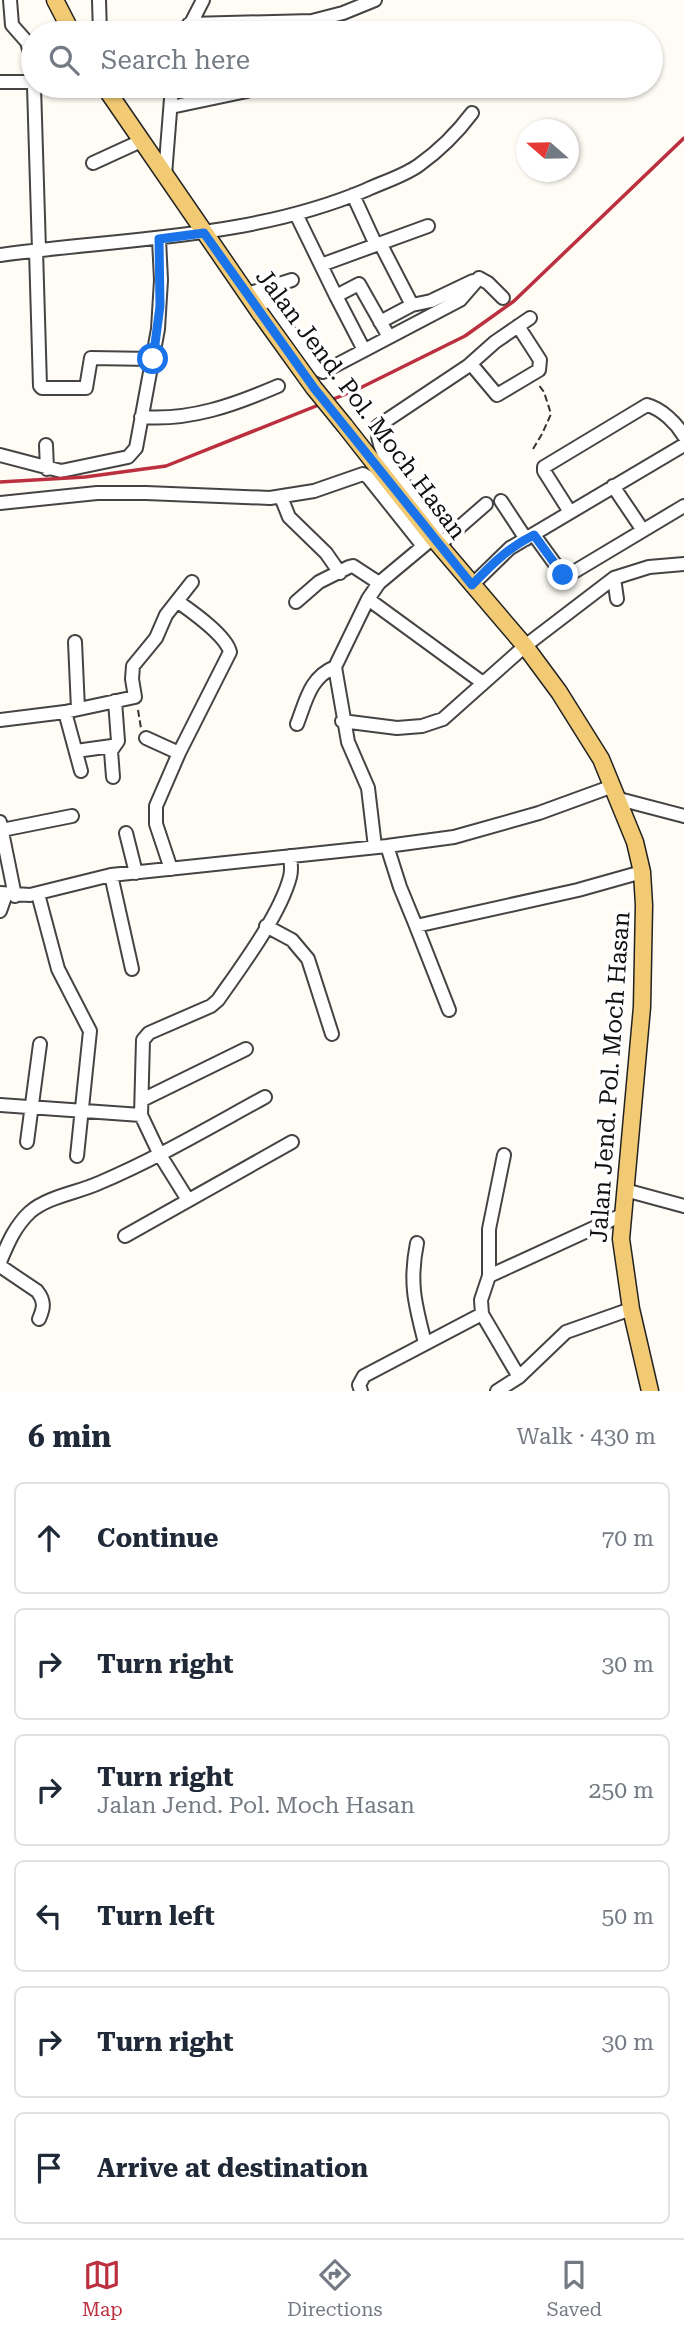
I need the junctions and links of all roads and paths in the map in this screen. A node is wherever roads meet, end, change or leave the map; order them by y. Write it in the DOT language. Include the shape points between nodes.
graph roads {
  1 [pos="10,0"];
  2 [pos="55,0"];
  3 [pos="99,0"];
  4 [pos="203,0"];
  5 [pos="375,0"];
  6 [pos="66,21"];
  7 [pos="100,21"];
  8 [pos="192,21"];
  9 [pos="312,21"];
  10 [pos="21,35"];
  11 [pos="0,82"];
  12 [pos="21,83"];
  13 [pos="34,98"];
  14 [pos="112,98"];
  15 [pos="171,98"];
  16 [pos="214,98"];
  17 [pos="171,107"];
  18 [pos="472,113"];
  19 [pos="141,141"];
  20 [pos="93,163"];
  21 [pos="165,175"];
  22 [pos="353,195"];
  23 [pos="296,214"];
  24 [pos="428,226"];
  25 [pos="204,233"];
  26 [pos="159,239"];
  27 [pos="378,244"];
  28 [pos="38,250"];
  29 [pos="0,255"];
  30 [pos="321,265"];
  31 [pos="479,278"];
  32 [pos="292,280"];
  33 [pos="336,296"];
  34 [pos="503,298"];
  35 [pos="255,302"];
  36 [pos="412,305"];
  37 [pos="530,318"];
  38 [pos="380,322"];
  39 [pos="518,326"];
  40 [pos="389,337"];
  41 [pos="364,350"];
  42 [pos="153,359"];
  43 [pos="471,364"];
  44 [pos="531,374"];
  45 [pos="278,386"];
  46 [pos="141,417"];
  47 [pos="684,436"];
  48 [pos="46,445"];
  49 [pos="684,445"];
  50 [pos="533,449"];
  51 [pos="0,455"];
  52 [pos="47,469"];
  53 [pos="613,486"];
  54 [pos="281,497"];
  55 [pos="501,501"];
  56 [pos="0,503"];
  57 [pos="486,504"];
  58 [pos="684,506"];
  59 [pos="570,512"];
  60 [pos="684,516"];
  61 [pos="660,520"];
  62 [pos="642,529"];
  63 [pos="530,537"];
  64 [pos="431,543"];
  65 [pos="684,564"];
  66 [pos="340,573"];
  67 [pos="614,578"];
  68 [pos="192,582"];
  69 [pos="379,583"];
  70 [pos="472,585"];
  71 [pos="617,598"];
  72 [pos="368,599"];
  73 [pos="177,601"];
  74 [pos="296,603"];
  75 [pos="75,642"];
  76 [pos="525,646"];
  77 [pos="335,667"];
  78 [pos="483,683"];
  79 [pos="135,698"];
  80 [pos="115,701"];
  81 [pos="71,710"];
  82 [pos="0,720"];
  83 [pos="342,721"];
  84 [pos="297,724"];
  85 [pos="146,738"];
  86 [pos="112,746"];
  87 [pos="76,751"];
  88 [pos="179,753"];
  89 [pos="81,771"];
  90 [pos="113,777"];
  91 [pos="616,792"];
  92 [pos="72,816"];
  93 [pos="684,816"];
  94 [pos="1,826"];
  95 [pos="126,833"];
  96 [pos="381,847"];
  97 [pos="290,856"];
  98 [pos="171,869"];
  99 [pos="642,872"];
  100 [pos="136,873"];
  101 [pos="111,875"];
  102 [pos="7,894"];
  103 [pos="38,894"];
  104 [pos="0,911"];
  105 [pos="266,926"];
  106 [pos="416,926"];
  107 [pos="132,969"];
  108 [pos="449,1010"];
  109 [pos="332,1034"];
  110 [pos="40,1044"];
  111 [pos="246,1049"];
  112 [pos="265,1097"];
  113 [pos="142,1100"];
  114 [pos="0,1105"];
  115 [pos="30,1107"];
  116 [pos="83,1111"];
  117 [pos="141,1115"];
  118 [pos="27,1142"];
  119 [pos="292,1142"];
  120 [pos="504,1154"];
  121 [pos="160,1155"];
  122 [pos="77,1156"];
  123 [pos="625,1191"];
  124 [pos="188,1200"];
  125 [pos="684,1206"];
  126 [pos="622,1214"];
  127 [pos="125,1236"];
  128 [pos="416,1243"];
  129 [pos="0,1264"];
  130 [pos="489,1276"];
  131 [pos="631,1309"];
  132 [pos="482,1314"];
  133 [pos="39,1319"];
  134 [pos="425,1343"];
  135 [pos="519,1377"];
  136 [pos="361,1391"];
  137 [pos="496,1391"];
  138 [pos="650,1391"];
  1 -- 10 [label="street" via="12,25"];
  2 -- 6 [label="main road"];
  3 -- 7 [label="street"];
  4 -- 8 [label="street"];
  5 -- 9 [label="street"];
  11 -- 12 [label="street"];
  13 -- 28 [label="street"];
  14 -- 19 [label="main road, Jalan Jend. Pol. Moch Hasan"];
  15 -- 17 [label="street"];
  16 -- 17 [label="street"];
  17 -- 21 [label="street"];
  18 -- 22 [label="street" via="458,132 418,167"];
  19 -- 20 [label="street"];
  19 -- 21 [label="main road, Jalan Jend. Pol. Moch Hasan"];
  21 -- 25 [label="main road, Jalan Jend. Pol. Moch Hasan"];
  22 -- 23 [label="street"];
  22 -- 27 [label="street"];
  23 -- 25 [label="street"];
  23 -- 30 [label="street"];
  24 -- 27 [label="street"];
  25 -- 26 [label="street"];
  25 -- 35 [label="main road, Jalan Jend. Pol. Moch Hasan"];
  26 -- 28 [label="street"];
  26 -- 42 [label="street" via="160,306"];
  27 -- 30 [label="street"];
  27 -- 36 [label="street"];
  28 -- 29 [label="street"];
  28 -- 42 [label="street" via="40,386 86,388 91,358"];
  30 -- 33 [label="street"];
  31 -- 34 [label="street"];
  31 -- 36 [label="street"];
  31 -- 40 [label="street" via="460,300"];
  32 -- 35 [label="street"];
  33 -- 38 [label="street" via="363,282"];
  33 -- 41 [label="street"];
  35 -- 41 [label="street" via="266,300 318,370 330,369"];
  35 -- 64 [label="main road, Jalan Jend. Pol. Moch Hasan, bridge"];
  36 -- 38 [label="street"];
  37 -- 39 [label="street"];
  38 -- 40 [label="street"];
  39 -- 43 [label="street"];
  39 -- 44 [label="street" via="540,360 539,370"];
  40 -- 41 [label="street"];
  42 -- 46 [label="street"];
  43 -- 44 [label="street" via="497,395"];
  43 -- 64 [label="street" via="380,423 377,430 384,457 439,527"];
  44 -- 50 [label="path" via="544,392 551,414"];
  45 -- 46 [label="street" via="193,415"];
  46 -- 52 [label="street" via="136,448 128,457 67,471"];
  47 -- 59 [label="street" via="647,405 544,467"];
  48 -- 52 [label="street"];
  49 -- 53 [label="street"];
  51 -- 52 [label="street"];
  53 -- 59 [label="street"];
  53 -- 62 [label="street"];
  54 -- 56 [label="street" via="97,493"];
  54 -- 64 [label="street" via="363,474"];
  54 -- 66 [label="street" via="289,517"];
  55 -- 63 [label="street"];
  57 -- 64 [label="street"];
  58 -- 61 [label="street"];
  59 -- 63 [label="street"];
  60 -- 61 [label="street"];
  61 -- 62 [label="street"];
  62 -- 63 [label="street" via="567,576"];
  63 -- 70 [label="street" via="498,558"];
  64 -- 69 [label="street"];
  64 -- 70 [label="main road, Jalan Jend. Pol. Moch Hasan"];
  65 -- 67 [label="street" via="649,567"];
  66 -- 69 [label="street" via="354,566"];
  66 -- 74 [label="street" via="319,582"];
  67 -- 71 [label="street"];
  67 -- 76 [label="street"];
  68 -- 73 [label="street"];
  69 -- 72 [label="street"];
  70 -- 76 [label="main road, Jalan Jend. Pol. Moch Hasan"];
  72 -- 77 [label="street"];
  72 -- 78 [label="street"];
  73 -- 79 [label="street" via="133,666"];
  73 -- 88 [label="street" via="230,648"];
  75 -- 81 [label="street"];
  76 -- 78 [label="street"];
  76 -- 91 [label="main road, Jalan Jend. Pol. Moch Hasan" via="580,723"];
  77 -- 83 [label="street"];
  77 -- 84 [label="street" via="311,687"];
  78 -- 83 [label="street" via="443,719 422,726 397,728"];
  79 -- 80 [label="street"];
  79 -- 85 [label="path"];
  80 -- 81 [label="street"];
  80 -- 86 [label="street" via="118,741"];
  81 -- 82 [label="street"];
  81 -- 87 [label="street"];
  83 -- 96 [label="street" via="366,780"];
  85 -- 88 [label="street"];
  86 -- 87 [label="street"];
  86 -- 90 [label="street"];
  87 -- 89 [label="street"];
  88 -- 98 [label="street" via="155,816"];
  91 -- 93 [label="street"];
  91 -- 96 [label="street" via="471,833"];
  91 -- 99 [label="main road, Jalan Jend. Pol. Moch Hasan"];
  92 -- 94 [label="street"];
  94 -- 102 [label="street"];
  95 -- 100 [label="street"];
  96 -- 97 [label="street"];
  96 -- 106 [label="street"];
  97 -- 98 [label="street"];
  97 -- 105 [label="street" via="290,877"];
  98 -- 100 [label="street"];
  99 -- 106 [label="street"];
  99 -- 123 [label="main road, Jalan Jend. Pol. Moch Hasan" via="642,1007"];
  100 -- 101 [label="street"];
  101 -- 103 [label="street"];
  101 -- 107 [label="street"];
  102 -- 103 [label="street"];
  102 -- 104 [label="street"];
  103 -- 116 [label="street" via="58,969 90,1031"];
  105 -- 109 [label="street" via="292,940 308,958"];
  105 -- 113 [label="street" via="214,1003 145,1036"];
  106 -- 108 [label="street"];
  110 -- 115 [label="street"];
  111 -- 113 [label="street"];
  112 -- 121 [label="street"];
  113 -- 117 [label="street"];
  114 -- 115 [label="street"];
  115 -- 116 [label="street"];
  115 -- 118 [label="street"];
  116 -- 117 [label="street"];
  116 -- 122 [label="street"];
  117 -- 121 [label="street"];
  119 -- 124 [label="street"];
  120 -- 130 [label="street" via="489,1228"];
  121 -- 124 [label="street"];
  121 -- 129 [label="street" via="33,1210 10,1237"];
  123 -- 125 [label="street"];
  123 -- 126 [label="main road, Jalan Jend. Pol. Moch Hasan"];
  124 -- 127 [label="street"];
  126 -- 130 [label="street"];
  126 -- 131 [label="main road, Jalan Jend. Pol. Moch Hasan" via="622,1262"];
  128 -- 134 [label="street" via="412,1291"];
  129 -- 133 [label="street" via="41,1296"];
  130 -- 132 [label="street" via="481,1300"];
  131 -- 135 [label="street" via="566,1332"];
  131 -- 138 [label="main road, Jalan Jend. Pol. Moch Hasan"];
  132 -- 134 [label="street"];
  132 -- 135 [label="street"];
  134 -- 136 [label="street" via="364,1376"];
  135 -- 137 [label="street"];
}
